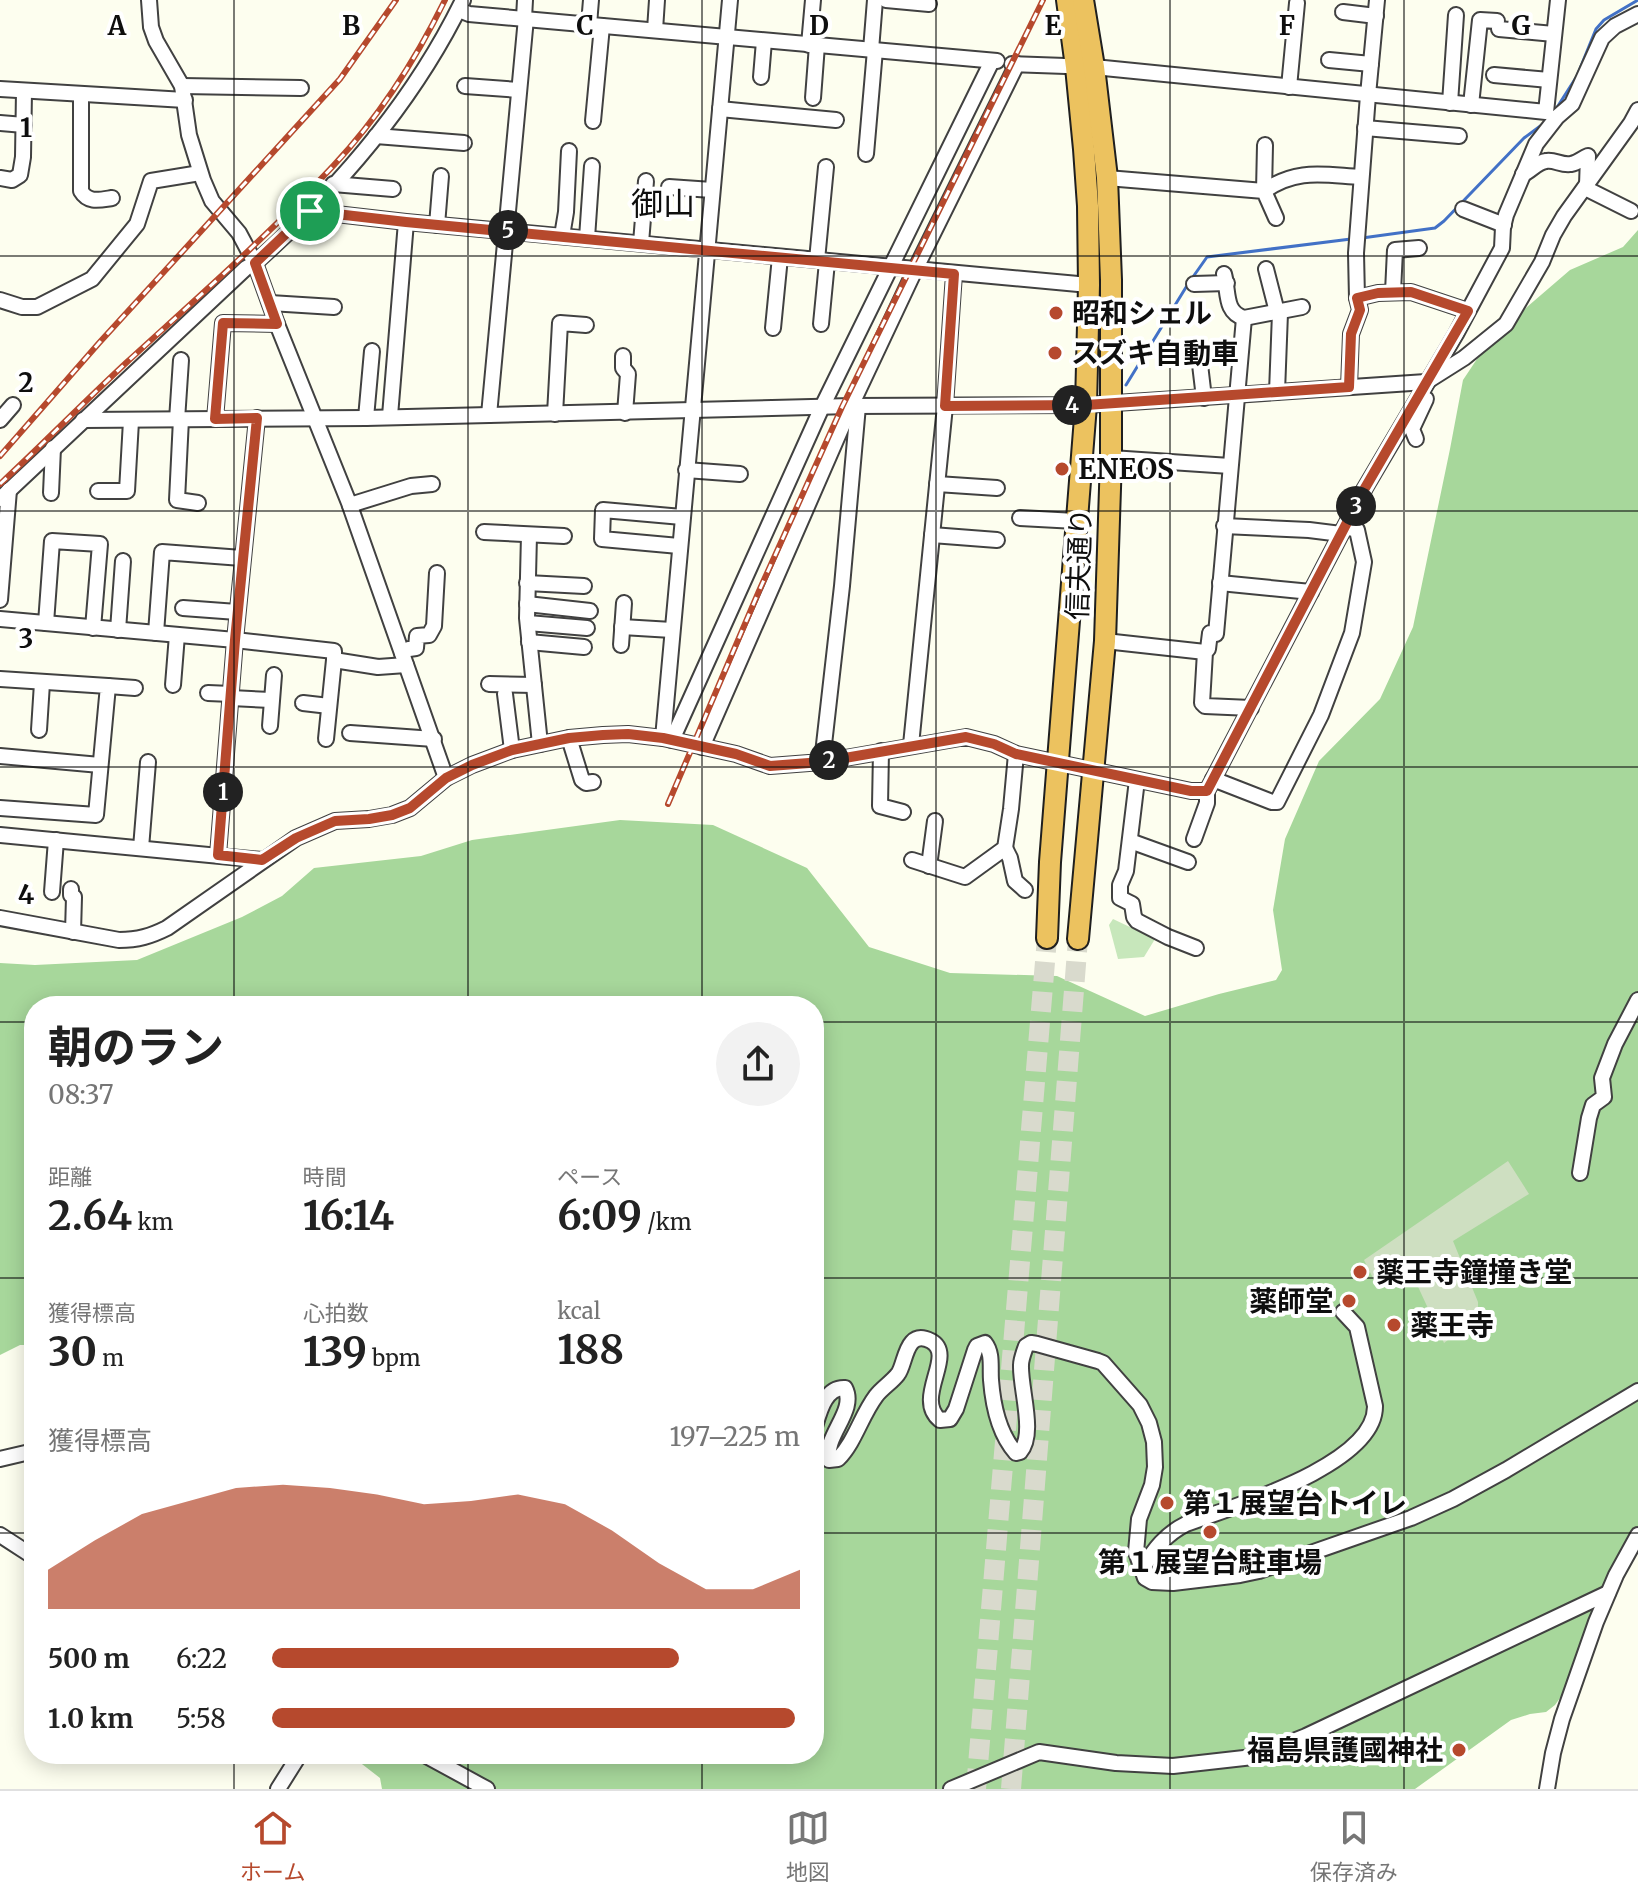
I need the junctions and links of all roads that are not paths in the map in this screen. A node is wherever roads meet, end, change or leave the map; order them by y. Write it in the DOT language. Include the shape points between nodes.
graph roads {
  1 [pos="149,0"];
  2 [pos="525,0"];
  3 [pos="591,0"];
  4 [pos="657,0"];
  5 [pos="730,0"];
  6 [pos="813,0"];
  7 [pos="875,0"];
  8 [pos="886,0"];
  9 [pos="1067,0"];
  10 [pos="1083,0"];
  11 [pos="1377,0"];
  12 [pos="1558,0"];
  13 [pos="1297,3"];
  14 [pos="929,4"];
  15 [pos="461,5"];
  16 [pos="1343,12"];
  17 [pos="1638,14"];
  18 [pos="1456,15"];
  19 [pos="1376,16"];
  20 [pos="525,18"];
  21 [pos="596,25"];
  22 [pos="655,30"];
  23 [pos="1554,34"];
  24 [pos="726,37"];
  25 [pos="764,41"];
  26 [pos="813,45"];
  27 [pos="873,50"];
  28 [pos="1329,60"];
  29 [pos="1005,63"];
  30 [pos="1371,64"];
  31 [pos="1085,67"];
  32 [pos="1494,75"];
  33 [pos="761,77"];
  34 [pos="1549,80"];
  35 [pos="465,86"];
  36 [pos="1289,87"];
  37 [pos="301,88"];
  38 [pos="0,89"];
  39 [pos="519,90"];
  40 [pos="24,91"];
  41 [pos="183,93"];
  42 [pos="81,95"];
  43 [pos="1368,95"];
  44 [pos="813,98"];
  45 [pos="1450,103"];
  46 [pos="1471,105"];
  47 [pos="720,109"];
  48 [pos="1638,110"];
  49 [pos="1551,114"];
  50 [pos="836,120"];
  51 [pos="593,121"];
  52 [pos="0,123"];
  53 [pos="24,125"];
  54 [pos="1365,128"];
  55 [pos="376,136"];
  56 [pos="1459,136"];
  57 [pos="464,143"];
  58 [pos="1265,145"];
  59 [pos="569,151"];
  60 [pos="866,154"];
  61 [pos="592,166"];
  62 [pos="826,167"];
  63 [pos="200,173"];
  64 [pos="1523,174"];
  65 [pos="441,176"];
  66 [pos="1361,177"];
  67 [pos="0,178"];
  68 [pos="1107,178"];
  69 [pos="646,181"];
  70 [pos="333,184"];
  71 [pos="669,187"];
  72 [pos="1586,187"];
  73 [pos="393,189"];
  74 [pos="712,190"];
  75 [pos="1264,191"];
  76 [pos="112,198"];
  77 [pos="1463,209"];
  78 [pos="310,211"];
  79 [pos="1631,211"];
  80 [pos="1276,218"];
  81 [pos="406,222"];
  82 [pos="437,225"];
  83 [pos="1504,225"];
  84 [pos="506,230"];
  85 [pos="562,236"];
  86 [pos="587,238"];
  87 [pos="641,243"];
  88 [pos="1419,248"];
  89 [pos="707,250"];
  90 [pos="780,257"];
  91 [pos="822,261"];
  92 [pos="255,263"];
  93 [pos="890,268"];
  94 [pos="1266,269"];
  95 [pos="915,270"];
  96 [pos="954,274"];
  97 [pos="1194,284"];
  98 [pos="1089,285"];
  99 [pos="1393,292"];
  100 [pos="1357,298"];
  101 [pos="0,300"];
  102 [pos="270,303"];
  103 [pos="334,307"];
  104 [pos="1302,307"];
  105 [pos="1278,310"];
  106 [pos="1468,311"];
  107 [pos="1244,318"];
  108 [pos="277,324"];
  109 [pos="821,324"];
  110 [pos="586,325"];
  111 [pos="773,328"];
  112 [pos="372,351"];
  113 [pos="623,356"];
  114 [pos="1199,356"];
  115 [pos="181,360"];
  116 [pos="1426,382"];
  117 [pos="1349,387"];
  118 [pos="1277,392"];
  119 [pos="1237,396"];
  120 [pos="1204,398"];
  121 [pos="1111,402"];
  122 [pos="0,404"];
  123 [pos="1086,405"];
  124 [pos="855,406"];
  125 [pos="945,406"];
  126 [pos="822,407"];
  127 [pos="691,411"];
  128 [pos="625,413"];
  129 [pos="555,414"];
  130 [pos="489,415"];
  131 [pos="390,416"];
  132 [pos="257,418"];
  133 [pos="315,418"];
  134 [pos="366,418"];
  135 [pos="215,419"];
  136 [pos="0,420"];
  137 [pos="83,420"];
  138 [pos="179,420"];
  139 [pos="131,421"];
  140 [pos="1416,439"];
  141 [pos="53,448"];
  142 [pos="1111,458"];
  143 [pos="1230,466"];
  144 [pos="686,470"];
  145 [pos="740,474"];
  146 [pos="432,484"];
  147 [pos="937,484"];
  148 [pos="997,488"];
  149 [pos="98,491"];
  150 [pos="51,493"];
  151 [pos="5,494"];
  152 [pos="198,503"];
  153 [pos="350,505"];
  154 [pos="682,517"];
  155 [pos="1020,518"];
  156 [pos="1076,521"];
  157 [pos="1224,526"];
  158 [pos="1343,531"];
  159 [pos="484,532"];
  160 [pos="529,535"];
  161 [pos="932,535"];
  162 [pos="564,536"];
  163 [pos="997,540"];
  164 [pos="679,546"];
  165 [pos="242,558"];
  166 [pos="123,561"];
  167 [pos="437,573"];
  168 [pos="527,583"];
  169 [pos="1220,583"];
  170 [pos="584,586"];
  171 [pos="1311,592"];
  172 [pos="0,600"];
  173 [pos="624,603"];
  174 [pos="527,604"];
  175 [pos="183,608"];
  176 [pos="590,611"];
  177 [pos="237,612"];
  178 [pos="0,619"];
  179 [pos="46,623"];
  180 [pos="528,623"];
  181 [pos="622,627"];
  182 [pos="93,628"];
  183 [pos="587,628"];
  184 [pos="118,630"];
  185 [pos="672,630"];
  186 [pos="156,633"];
  187 [pos="177,635"];
  188 [pos="235,640"];
  189 [pos="1105,641"];
  190 [pos="529,642"];
  191 [pos="621,645"];
  192 [pos="584,647"];
  193 [pos="1205,652"];
  194 [pos="404,659"];
  195 [pos="334,660"];
  196 [pos="274,675"];
  197 [pos="0,679"];
  198 [pos="42,683"];
  199 [pos="489,684"];
  200 [pos="173,685"];
  201 [pos="534,685"];
  202 [pos="108,686"];
  203 [pos="135,688"];
  204 [pos="208,693"];
  205 [pos="505,694"];
  206 [pos="231,696"];
  207 [pos="271,700"];
  208 [pos="303,703"];
  209 [pos="329,706"];
  210 [pos="1251,708"];
  211 [pos="270,726"];
  212 [pos="39,730"];
  213 [pos="350,733"];
  214 [pos="569,738"];
  215 [pos="326,739"];
  216 [pos="434,739"];
  217 [pos="667,739"];
  218 [pos="540,744"];
  219 [pos="911,745"];
  220 [pos="702,747"];
  221 [pos="512,750"];
  222 [pos="881,751"];
  223 [pos="1016,754"];
  224 [pos="0,756"];
  225 [pos="148,762"];
  226 [pos="822,762"];
  227 [pos="1058,762"];
  228 [pos="100,765"];
  229 [pos="1092,769"];
  230 [pos="446,778"];
  231 [pos="1137,780"];
  232 [pos="593,782"];
  233 [pos="1210,785"];
  234 [pos="0,808"];
  235 [pos="903,812"];
  236 [pos="935,821"];
  237 [pos="0,835"];
  238 [pos="1194,839"];
  239 [pos="56,840"];
  240 [pos="1130,841"];
  241 [pos="141,848"];
  242 [pos="1005,848"];
  243 [pos="218,855"];
  244 [pos="262,860"];
  245 [pos="912,860"];
  246 [pos="1188,862"];
  247 [pos="929,866"];
  248 [pos="71,889"];
  249 [pos="1025,890"];
  250 [pos="52,892"];
  251 [pos="0,918"];
  252 [pos="73,932"];
  253 [pos="1047,938"];
  254 [pos="1078,939"];
  255 [pos="1196,948"];
  256 [pos="1638,1000"];
  257 [pos="1580,1173"];
  258 [pos="1343,1312"];
  259 [pos="1638,1391"];
  260 [pos="824,1403"];
  261 [pos="24,1453"];
  262 [pos="0,1459"];
  263 [pos="0,1535"];
  264 [pos="1638,1535"];
  265 [pos="24,1551"];
  266 [pos="1143,1568"];
  267 [pos="1608,1593"];
  268 [pos="294,1764"];
  269 [pos="441,1764"];
  270 [pos="278,1789"];
  271 [pos="487,1789"];
  272 [pos="951,1789"];
  273 [pos="1547,1789"];
  1 -- 41 [label="street" via="156,41"];
  2 -- 20 [label="street"];
  3 -- 21 [label="street"];
  4 -- 22 [label="street"];
  5 -- 24 [label="street"];
  6 -- 26 [label="street"];
  7 -- 27 [label="street"];
  8 -- 14 [label="street"];
  9 -- 31 [label="highway, 信夫通り"];
  10 -- 31 [label="highway, 信夫通り"];
  11 -- 19 [label="street"];
  12 -- 23 [label="street"];
  13 -- 36 [label="street"];
  15 -- 20 [label="street" via="469,14"];
  15 -- 55 [label="street"];
  16 -- 19 [label="street"];
  17 -- 49 [label="street" via="1602,38 1572,104"];
  18 -- 45 [label="street"];
  19 -- 30 [label="street"];
  20 -- 21 [label="street"];
  20 -- 39 [label="street"];
  21 -- 22 [label="street"];
  21 -- 51 [label="street"];
  22 -- 24 [label="street"];
  23 -- 34 [label="street"];
  23 -- 46 [label="street" via="1480,20"];
  24 -- 25 [label="street"];
  24 -- 47 [label="street"];
  25 -- 26 [label="street"];
  25 -- 33 [label="street"];
  26 -- 27 [label="street"];
  26 -- 44 [label="street"];
  27 -- 29 [label="street"];
  27 -- 60 [label="street"];
  28 -- 30 [label="street"];
  29 -- 31 [label="street"];
  29 -- 93 [label="street"];
  29 -- 95 [label="street"];
  30 -- 43 [label="street"];
  31 -- 36 [label="street"];
  31 -- 68 [label="highway, 信夫通り"];
  31 -- 98 [label="highway, 信夫通り"];
  32 -- 34 [label="street"];
  34 -- 49 [label="street"];
  35 -- 39 [label="street"];
  36 -- 43 [label="street"];
  37 -- 41 [label="street"];
  38 -- 40 [label="street"];
  39 -- 84 [label="street"];
  40 -- 42 [label="street"];
  40 -- 53 [label="street"];
  41 -- 42 [label="street"];
  41 -- 63 [label="street"];
  42 -- 76 [label="street" via="81,191 95,201"];
  43 -- 45 [label="street"];
  43 -- 54 [label="street"];
  45 -- 46 [label="street"];
  46 -- 49 [label="street"];
  47 -- 50 [label="street"];
  47 -- 74 [label="street"];
  48 -- 72 [label="street"];
  49 -- 64 [label="street"];
  52 -- 53 [label="street"];
  53 -- 67 [label="street" via="20,175"];
  54 -- 56 [label="street"];
  54 -- 66 [label="street"];
  55 -- 57 [label="street"];
  55 -- 70 [label="street"];
  58 -- 75 [label="street"];
  59 -- 85 [label="street"];
  61 -- 86 [label="street"];
  62 -- 91 [label="street"];
  63 -- 92 [label="street" via="212,201"];
  63 -- 101 [label="street" via="151,181 137,224 92,279 37,307"];
  64 -- 72 [label="street" via="1542,161 1570,164 1588,156"];
  64 -- 83 [label="street"];
  65 -- 82 [label="street"];
  66 -- 75 [label="street" via="1293,175"];
  66 -- 100 [label="street"];
  68 -- 75 [label="street"];
  68 -- 121 [label="highway, 信夫通り"];
  69 -- 87 [label="street"];
  70 -- 73 [label="street"];
  70 -- 78 [label="street"];
  71 -- 74 [label="street"];
  72 -- 79 [label="street"];
  72 -- 116 [label="street" via="1558,226 1506,324"];
  74 -- 89 [label="street"];
  75 -- 80 [label="street"];
  77 -- 83 [label="street"];
  78 -- 81 [label="street"];
  78 -- 92 [label="street"];
  81 -- 82 [label="street"];
  81 -- 131 [label="street"];
  82 -- 84 [label="street"];
  83 -- 106 [label="street" via="1502,248"];
  84 -- 85 [label="street"];
  84 -- 130 [label="street"];
  85 -- 86 [label="street"];
  86 -- 87 [label="street"];
  87 -- 89 [label="street"];
  88 -- 99 [label="street" via="1395,250"];
  89 -- 90 [label="street"];
  89 -- 127 [label="street"];
  90 -- 91 [label="street"];
  90 -- 111 [label="street"];
  91 -- 93 [label="street"];
  91 -- 109 [label="street"];
  92 -- 102 [label="street"];
  92 -- 137 [label="street"];
  93 -- 95 [label="street"];
  93 -- 126 [label="street"];
  94 -- 105 [label="street"];
  95 -- 96 [label="street"];
  95 -- 124 [label="street"];
  96 -- 98 [label="street"];
  96 -- 125 [label="street"];
  97 -- 107 [label="street" via="1226,279 1231,311"];
  98 -- 123 [label="highway, 信夫通り"];
  99 -- 100 [label="street"];
  99 -- 106 [label="street" via="1419,294"];
  100 -- 117 [label="street" via="1360,310 1351,334"];
  102 -- 103 [label="street"];
  102 -- 108 [label="street"];
  104 -- 105 [label="street"];
  105 -- 107 [label="street"];
  105 -- 118 [label="street"];
  106 -- 116 [label="street"];
  107 -- 119 [label="street"];
  108 -- 133 [label="street"];
  108 -- 135 [label="street" via="223,323"];
  110 -- 129 [label="street" via="560,323"];
  112 -- 134 [label="street"];
  113 -- 128 [label="street" via="628,374"];
  114 -- 120 [label="street"];
  115 -- 138 [label="street"];
  116 -- 117 [label="street"];
  116 -- 140 [label="street" via="1430,392 1412,429"];
  116 -- 158 [label="street"];
  117 -- 118 [label="street"];
  118 -- 119 [label="street"];
  119 -- 120 [label="street"];
  119 -- 143 [label="street"];
  120 -- 121 [label="street"];
  121 -- 123 [label="street"];
  121 -- 142 [label="highway, 信夫通り"];
  122 -- 136 [label="street" via="13,405"];
  123 -- 125 [label="street"];
  123 -- 156 [label="highway, 信夫通り"];
  124 -- 125 [label="street"];
  124 -- 126 [label="street"];
  124 -- 220 [label="street"];
  124 -- 226 [label="street"];
  125 -- 147 [label="street"];
  126 -- 127 [label="street"];
  126 -- 217 [label="street"];
  127 -- 128 [label="street"];
  127 -- 144 [label="street"];
  128 -- 129 [label="street"];
  129 -- 130 [label="street"];
  130 -- 131 [label="street"];
  131 -- 134 [label="street"];
  132 -- 133 [label="street"];
  132 -- 135 [label="street"];
  132 -- 165 [label="street"];
  133 -- 134 [label="street"];
  133 -- 153 [label="street"];
  135 -- 138 [label="street"];
  137 -- 139 [label="street"];
  137 -- 141 [label="street"];
  138 -- 139 [label="street"];
  138 -- 152 [label="street" via="177,500"];
  139 -- 149 [label="street" via="127,491"];
  141 -- 150 [label="street"];
  141 -- 151 [label="street"];
  142 -- 143 [label="street"];
  142 -- 189 [label="highway, 信夫通り"];
  143 -- 157 [label="street"];
  144 -- 145 [label="street"];
  144 -- 154 [label="street"];
  146 -- 153 [label="street"];
  147 -- 148 [label="street"];
  147 -- 161 [label="street"];
  151 -- 172 [label="street"];
  153 -- 194 [label="street"];
  154 -- 164 [label="street"];
  154 -- 164 [label="street" via="603,510 602,539"];
  155 -- 156 [label="street"];
  156 -- 227 [label="highway, 信夫通り"];
  157 -- 158 [label="street"];
  157 -- 169 [label="street"];
  158 -- 171 [label="street"];
  158 -- 233 [label="street" via="1357,530 1364,562 1352,633 1306,747 1277,802"];
  159 -- 160 [label="street"];
  160 -- 162 [label="street"];
  160 -- 168 [label="street"];
  161 -- 163 [label="street"];
  161 -- 219 [label="street"];
  164 -- 185 [label="street"];
  165 -- 177 [label="street"];
  165 -- 186 [label="street" via="162,552"];
  166 -- 184 [label="street"];
  167 -- 194 [label="street" via="434,626 429,635 417,636 416,648"];
  168 -- 170 [label="street"];
  168 -- 174 [label="street"];
  169 -- 171 [label="street"];
  169 -- 193 [label="street" via="1216,634 1210,633"];
  171 -- 210 [label="street"];
  173 -- 181 [label="street"];
  174 -- 176 [label="street"];
  174 -- 180 [label="street"];
  175 -- 177 [label="street"];
  177 -- 188 [label="street"];
  178 -- 179 [label="street"];
  179 -- 182 [label="street"];
  179 -- 182 [label="street" via="52,541 100,544"];
  180 -- 183 [label="street"];
  180 -- 190 [label="street"];
  181 -- 185 [label="street"];
  181 -- 191 [label="street"];
  182 -- 184 [label="street"];
  184 -- 186 [label="street"];
  185 -- 217 [label="street"];
  186 -- 187 [label="street"];
  187 -- 188 [label="street"];
  187 -- 200 [label="street"];
  188 -- 195 [label="street" via="334,651"];
  188 -- 206 [label="street"];
  189 -- 193 [label="street"];
  189 -- 229 [label="highway, 信夫通り"];
  190 -- 192 [label="street"];
  190 -- 201 [label="street"];
  193 -- 210 [label="street" via="1202,703"];
  194 -- 195 [label="street" via="378,667"];
  194 -- 216 [label="street"];
  195 -- 209 [label="street"];
  196 -- 207 [label="street"];
  197 -- 198 [label="street"];
  198 -- 202 [label="street"];
  198 -- 212 [label="street"];
  199 -- 201 [label="street"];
  201 -- 218 [label="street"];
  202 -- 203 [label="street"];
  202 -- 228 [label="street"];
  204 -- 206 [label="street"];
  205 -- 221 [label="street"];
  206 -- 207 [label="street"];
  206 -- 243 [label="street"];
  207 -- 211 [label="street"];
  208 -- 209 [label="street"];
  209 -- 215 [label="street"];
  210 -- 233 [label="street"];
  213 -- 216 [label="street"];
  214 -- 217 [label="street" via="628,734"];
  214 -- 218 [label="street"];
  214 -- 232 [label="street" via="582,780"];
  216 -- 230 [label="street"];
  217 -- 220 [label="street"];
  218 -- 221 [label="street"];
  219 -- 222 [label="street"];
  219 -- 223 [label="street" via="966,737"];
  220 -- 226 [label="street" via="770,766"];
  221 -- 230 [label="street"];
  222 -- 226 [label="street"];
  222 -- 235 [label="street" via="880,806"];
  223 -- 227 [label="street"];
  223 -- 242 [label="street"];
  224 -- 228 [label="street"];
  225 -- 241 [label="street"];
  227 -- 229 [label="street"];
  227 -- 253 [label="highway, 信夫通り"];
  228 -- 234 [label="street" via="96,815"];
  229 -- 231 [label="street"];
  229 -- 254 [label="highway, 信夫通り"];
  230 -- 244 [label="street" via="410,808 335,821"];
  231 -- 233 [label="street" via="1191,791"];
  231 -- 240 [label="street"];
  233 -- 238 [label="street"];
  236 -- 247 [label="street"];
  237 -- 239 [label="street"];
  239 -- 241 [label="street"];
  239 -- 250 [label="street"];
  240 -- 246 [label="street"];
  240 -- 255 [label="street" via="1120,898 1132,904 1137,921"];
  241 -- 243 [label="street"];
  242 -- 247 [label="street" via="965,877"];
  242 -- 249 [label="street" via="1015,881"];
  243 -- 244 [label="street"];
  244 -- 252 [label="street" via="151,936 119,940"];
  245 -- 247 [label="street"];
  248 -- 252 [label="street"];
  251 -- 252 [label="street"];
  256 -- 257 [label="street" via="1602,1078 1604,1097 1593,1105"];
  258 -- 266 [label="street" via="1357,1327 1375,1406 1365,1436 1301,1480 1173,1531"];
  259 -- 266 [label="street" via="1506,1470 1411,1518 1240,1575 1152,1582"];
  260 -- 266 [label="street" via="837,1388 845,1388 847,1406 828,1448 829,1460 838,1459 876,1395 899,1373 906,1349 922,1339 936,1345 940,1354 931,1385 933,1410 940,1420 950,1419 982,1343 990,1351 999,1423 1016,1453 1026,1438 1021,1366 1026,1346 1037,1344 1103,1363 1140,1405 1154,1442 1152,1485 1137,1534 1136,1552"];
  261 -- 262 [label="street"];
  263 -- 265 [label="street"];
  264 -- 267 [label="street"];
  267 -- 272 [label="street" via="1253,1757 1173,1766 1039,1752"];
  267 -- 273 [label="street" via="1562,1719"];
  268 -- 270 [label="street"];
  269 -- 271 [label="street"];
}
